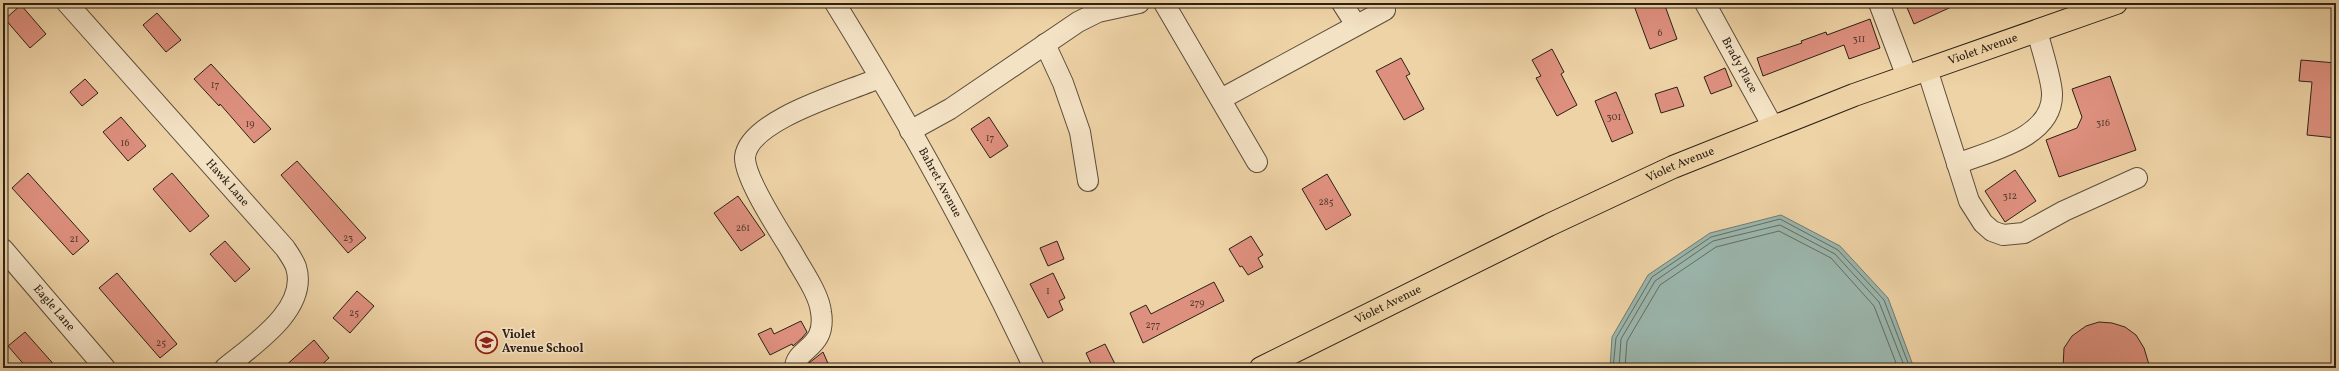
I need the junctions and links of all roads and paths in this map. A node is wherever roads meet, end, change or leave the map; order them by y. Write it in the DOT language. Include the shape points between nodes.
graph roads {
  1 [pos="67,3"];
  2 [pos="835,3"];
  3 [pos="1139,3"];
  4 [pos="1164,3"];
  5 [pos="1342,3"];
  6 [pos="1705,3"];
  7 [pos="1879,3"];
  8 [pos="2116,3"];
  9 [pos="2090,7"];
  10 [pos="1385,10"];
  11 [pos="1356,25"];
  12 [pos="2037,31"];
  13 [pos="1045,44"];
  14 [pos="1927,70"];
  15 [pos="1906,77"];
  16 [pos="879,78"];
  17 [pos="1221,99"];
  18 [pos="1773,127"];
  19 [pos="910,131"];
  20 [pos="1257,162"];
  21 [pos="1957,164"];
  22 [pos="2137,178"];
  23 [pos="1088,181"];
  24 [pos="3,249"];
  25 [pos="105,368"];
  26 [pos="225,368"];
  27 [pos="795,368"];
  28 [pos="1034,368"];
  29 [pos="1261,368"];
  1 -- 26 [label="street, Hawk Lane" via="280,243 296,266 296,296 287,312 271,330"];
  2 -- 16 [label="street, Bahret Avenue"];
  3 -- 13 [label="street" via="1098,12"];
  4 -- 17 [label="street"];
  5 -- 11 [label="street"];
  6 -- 18 [label="street, Brady Place"];
  7 -- 15 [label="street"];
  8 -- 9 [label="main road, Violet Avenue"];
  9 -- 12 [label="main road, Violet Avenue"];
  10 -- 11 [label="street"];
  11 -- 17 [label="street"];
  12 -- 14 [label="main road, Violet Avenue"];
  12 -- 21 [label="street" via="2052,94 2049,112 2040,126 2024,137"];
  13 -- 19 [label="street" via="950,109"];
  13 -- 23 [label="street" via="1063,83 1080,132"];
  14 -- 15 [label="main road, Violet Avenue"];
  14 -- 21 [label="street"];
  15 -- 18 [label="main road, Violet Avenue"];
  16 -- 19 [label="street, Bahret Avenue"];
  16 -- 27 [label="street" via="797,110 776,121 761,131 749,146 745,158 753,184 821,310 822,329 815,344 797,359"];
  17 -- 20 [label="street"];
  18 -- 29 [label="main road, Violet Avenue" via="1673,167"];
  19 -- 28 [label="street, Bahret Avenue" via="990,273"];
  21 -- 22 [label="street" via="1975,213 1992,231 2003,235 2024,233 2064,211"];
  24 -- 25 [label="street, Eagle Lane"];
}
